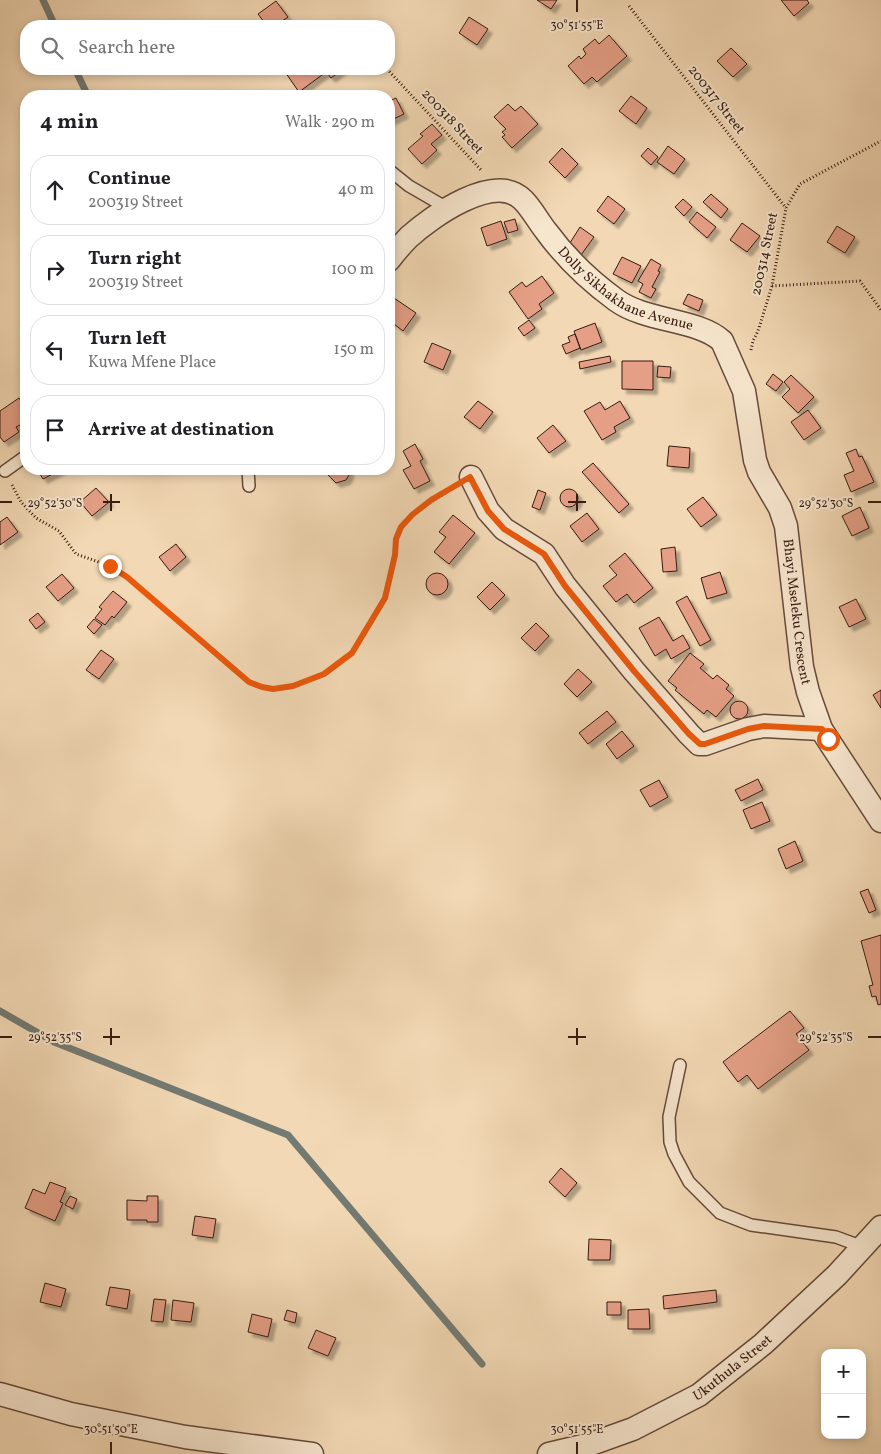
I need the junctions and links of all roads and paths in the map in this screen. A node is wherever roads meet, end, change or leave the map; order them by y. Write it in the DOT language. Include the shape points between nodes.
graph roads {
  1 [pos="629,6"];
  2 [pos="393,75"];
  3 [pos="881,141"];
  4 [pos="395,175"];
  5 [pos="500,191"];
  6 [pos="447,208"];
  7 [pos="786,208"];
  8 [pos="395,253"];
  9 [pos="772,286"];
  10 [pos="881,310"];
  11 [pos="744,390"];
  12 [pos="20,460"];
  13 [pos="5,470"];
  14 [pos="248,475"];
  15 [pos="470,477"];
  16 [pos="249,486"];
  17 [pos="822,729"];
  18 [pos="881,820"];
  19 [pos="680,1065"];
  20 [pos="881,1227"];
  21 [pos="863,1247"];
  22 [pos="0,1394"];
  23 [pos="312,1454"];
  24 [pos="549,1454"];
  1 -- 7 [label="path, 200317 Street"];
  2 -- 5 [label="path, 200318 Street"];
  3 -- 7 [label="path, 200314 Street" via="800,184"];
  4 -- 6 [label="lane"];
  5 -- 6 [label="street" via="482,193"];
  5 -- 11 [label="street, Dolly Sikhakhane Avenue" via="523,200 580,270 617,301 637,312 716,336 722,341"];
  6 -- 8 [label="street" via="408,238"];
  7 -- 9 [label="path, 200314 Street"];
  9 -- 10 [label="path" via="860,281"];
  9 -- 11 [label="path, 200314 Street" via="753,340"];
  11 -- 17 [label="street, Bhayi Mseleku Crescent" via="755,460 786,526 802,667"];
  12 -- 13 [label="lane"];
  13 -- 15 [label="path" via="21,502 36,518 59,531 76,554 110,566 127,577 249,682 273,689 293,686 324,674 352,653 385,598 401,527 431,500"];
  14 -- 16 [label="lane"];
  15 -- 17 [label="street" via="488,511 504,529 544,554 565,586 634,671 700,744 764,726"];
  17 -- 18 [label="street, Bhayi Mseleku Crescent"];
  19 -- 21 [label="lane" via="669,1117 670,1142 689,1182 720,1213 751,1225 836,1237"];
  20 -- 21 [label="street, Ukuthula Street"];
  21 -- 24 [label="street, Ukuthula Street" via="764,1344 699,1395 633,1428 591,1444"];
  22 -- 23 [label="street" via="71,1414 185,1437"];
}
